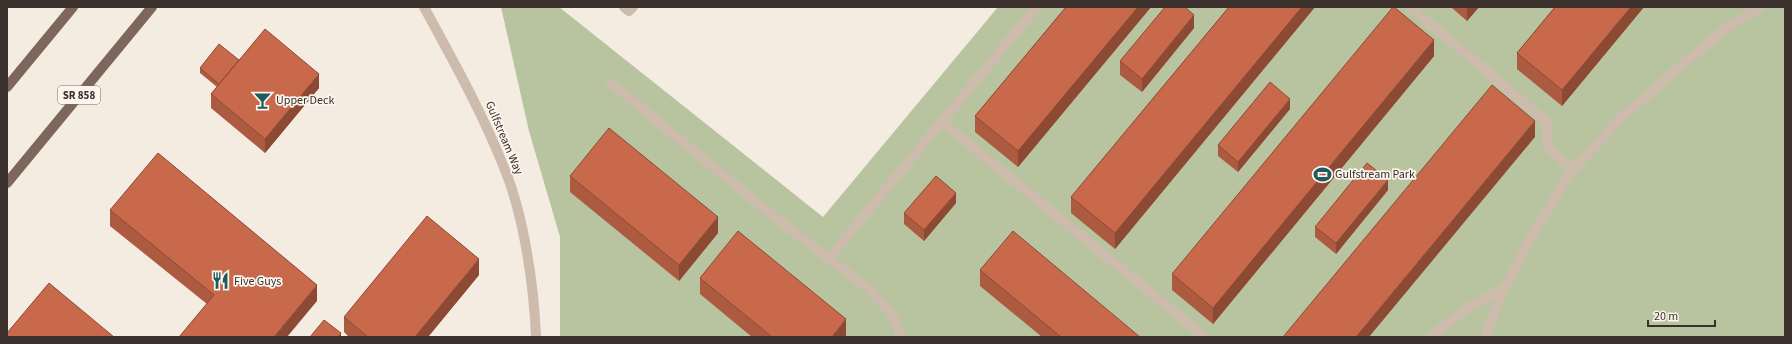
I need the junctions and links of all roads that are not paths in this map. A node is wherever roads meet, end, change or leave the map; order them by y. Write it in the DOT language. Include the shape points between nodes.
graph roads {
  1 [pos="73,7"];
  2 [pos="152,7"];
  3 [pos="424,7"];
  4 [pos="624,7"];
  5 [pos="632,7"];
  6 [pos="1038,7"];
  7 [pos="1410,7"];
  8 [pos="1761,7"];
  9 [pos="610,83"];
  10 [pos="7,85"];
  11 [pos="942,122"];
  12 [pos="1573,170"];
  13 [pos="7,183"];
  14 [pos="829,258"];
  15 [pos="1505,287"];
  16 [pos="536,337"];
  17 [pos="901,337"];
  18 [pos="1205,337"];
  19 [pos="1431,337"];
  20 [pos="1486,337"];
  1 -- 10 [label="main road"];
  2 -- 13 [label="main road, SR 858"];
  3 -- 16 [label="street, Gulfstream Way" via="467,86 506,171 521,223 535,307"];
  4 -- 5 [label="street" via="629,11"];
  6 -- 11 [label="street"];
  7 -- 12 [label="street" via="1547,122 1548,147"];
  8 -- 12 [label="street" via="1729,26 1690,58 1622,117"];
  9 -- 14 [label="street"];
  11 -- 14 [label="street"];
  11 -- 18 [label="street"];
  12 -- 15 [label="street" via="1532,236"];
  14 -- 17 [label="street" via="870,290 888,309"];
  15 -- 19 [label="street" via="1466,309"];
  15 -- 20 [label="street"];
}
